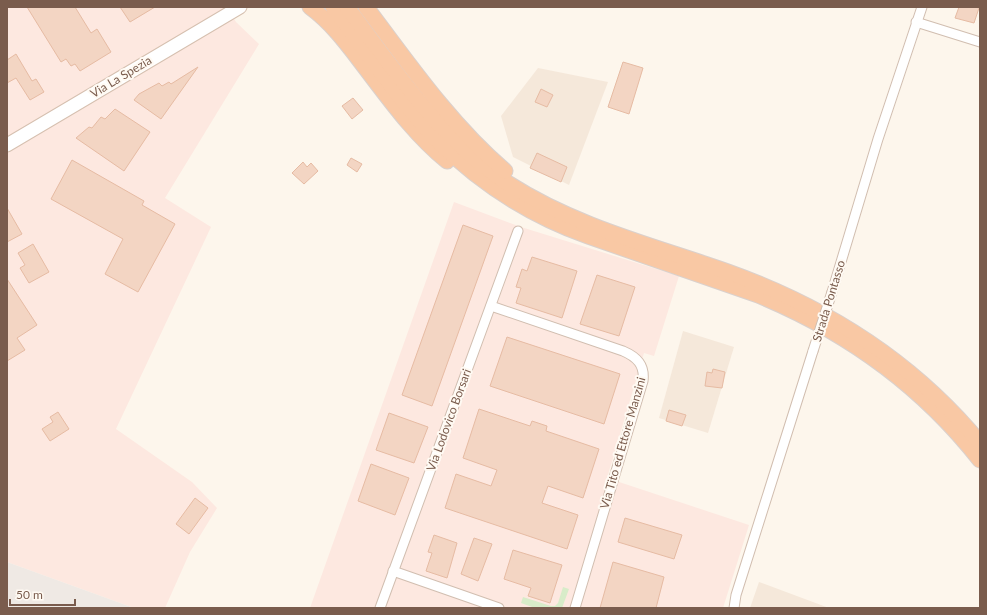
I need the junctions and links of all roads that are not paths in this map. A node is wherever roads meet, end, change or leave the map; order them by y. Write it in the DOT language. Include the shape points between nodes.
graph roads {
  1 [pos="310,7"];
  2 [pos="333,7"];
  3 [pos="347,7"];
  4 [pos="366,7"];
  5 [pos="922,7"];
  6 [pos="237,8"];
  7 [pos="916,22"];
  8 [pos="980,42"];
  9 [pos="7,145"];
  10 [pos="564,221"];
  11 [pos="518,231"];
  12 [pos="491,306"];
  13 [pos="980,443"];
  14 [pos="980,460"];
  15 [pos="393,571"];
  16 [pos="736,595"];
  17 [pos="380,608"];
  18 [pos="499,608"];
  19 [pos="575,608"];
  20 [pos="729,608"];
  21 [pos="734,608"];
  1 -- 10 [label="highway" via="340,34 407,122 429,146 455,168 497,197 536,217"];
  2 -- 10 [label="highway" via="404,101 448,150 500,192 532,211"];
  3 -- 10 [label="highway" via="414,95 457,143 501,179"];
  4 -- 10 [label="highway" via="432,94 488,156"];
  5 -- 7 [label="street, Strada Pontasso"];
  6 -- 9 [label="main road, Via La Spezia"];
  7 -- 8 [label="street"];
  7 -- 16 [label="street, Strada Pontasso, bridge"];
  10 -- 13 [label="highway" via="603,230 746,279 832,318 872,343 909,372 944,403"];
  10 -- 14 [label="highway" via="588,236 758,295 824,326 863,350 904,382 939,414"];
  11 -- 12 [label="street, Via Lodovico Borsari"];
  12 -- 15 [label="street, Via Lodovico Borsari"];
  12 -- 19 [label="street, Via Tito ed Ettore Manzini" via="623,351 634,356 643,370 643,381"];
  15 -- 17 [label="street, Via Lodovico Borsari"];
  15 -- 18 [label="street"];
  16 -- 20 [label="street, Strada Pontasso"];
  16 -- 21 [label="street, Strada Pontasso"];
}
